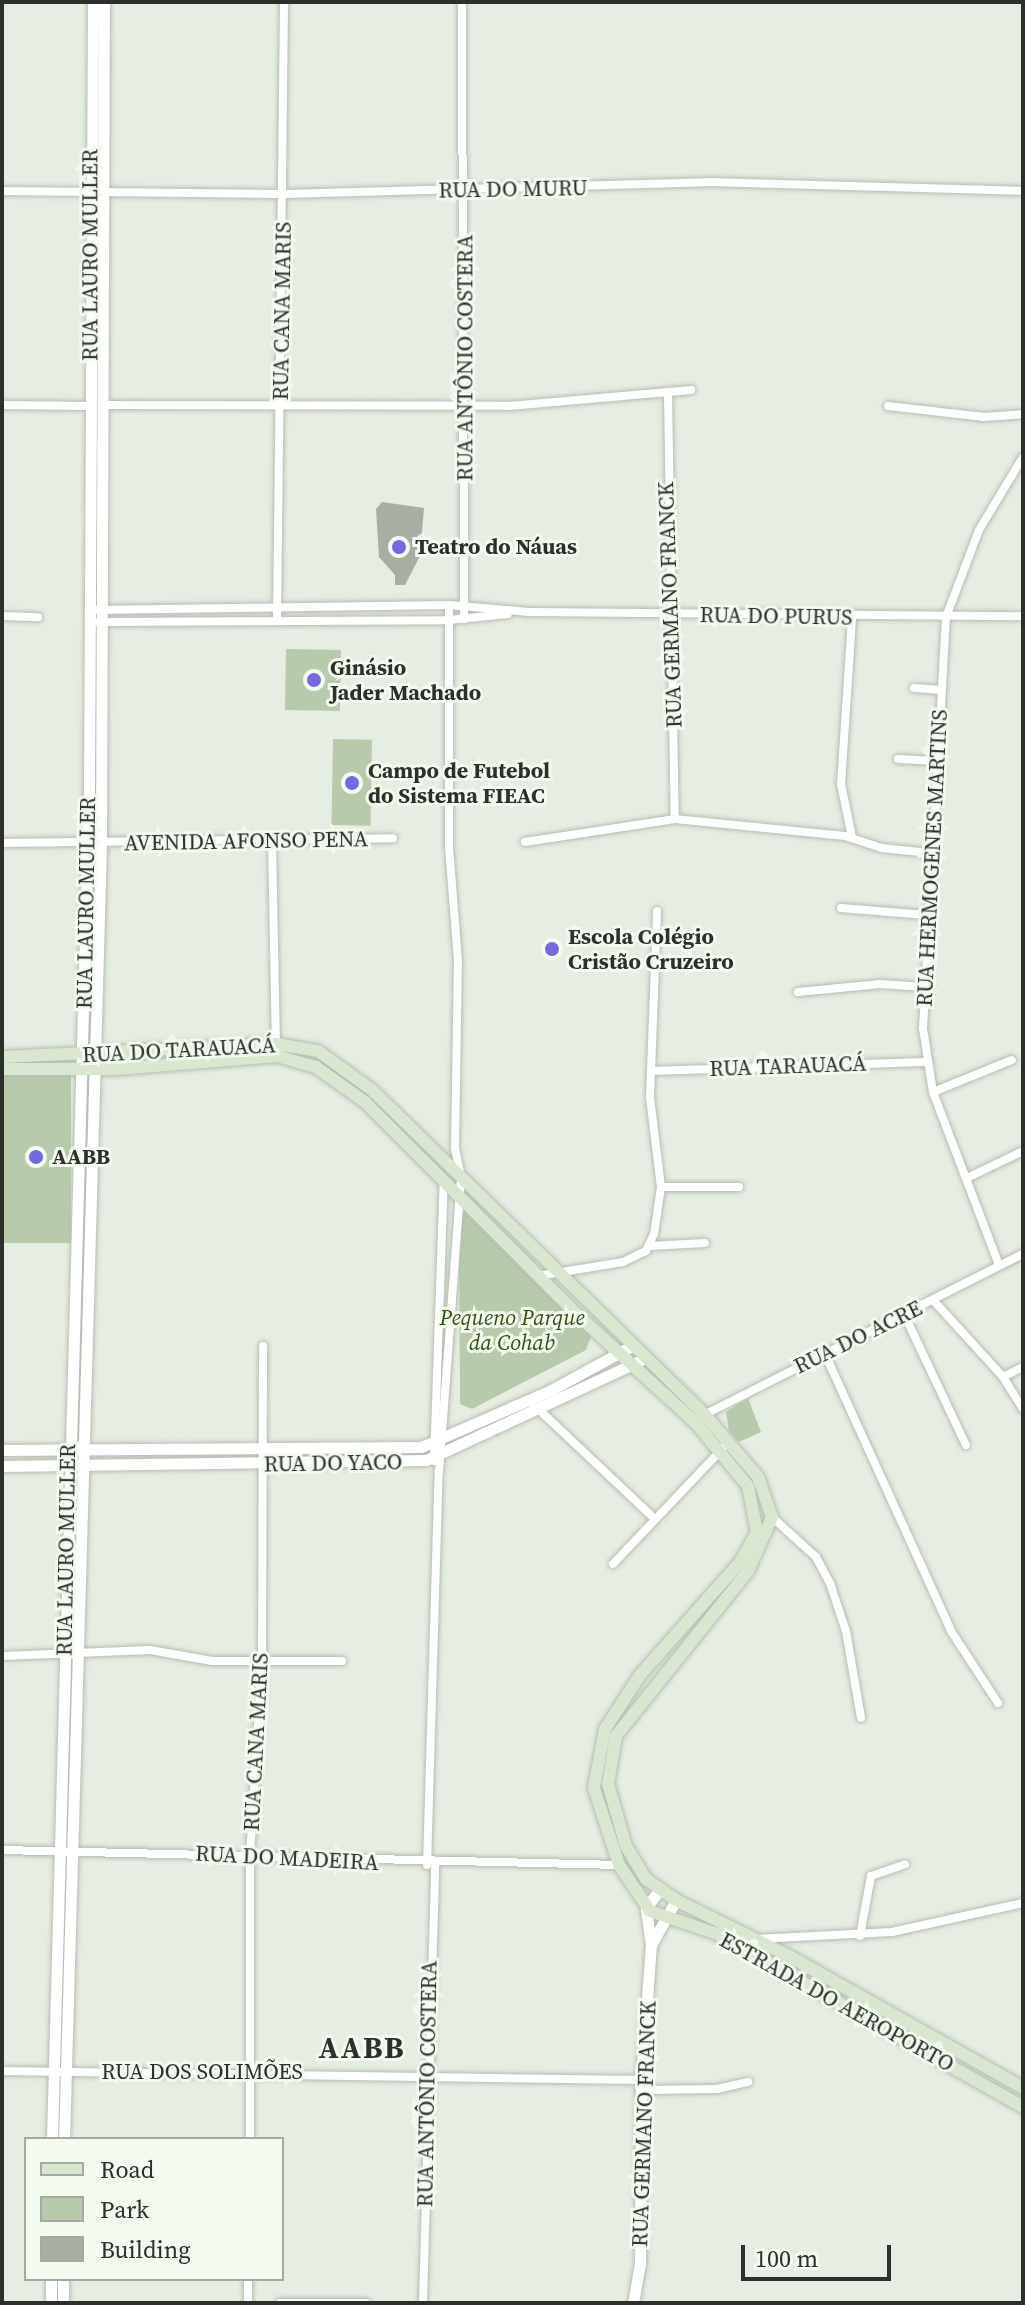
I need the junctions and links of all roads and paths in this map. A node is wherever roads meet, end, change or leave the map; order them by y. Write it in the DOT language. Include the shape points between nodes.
graph roads {
  1 [pos="93,2"];
  2 [pos="104,2"];
  3 [pos="284,2"];
  4 [pos="462,2"];
  5 [pos="98,32"];
  6 [pos="465,189"];
  7 [pos="2,191"];
  8 [pos="97,191"];
  9 [pos="1023,191"];
  10 [pos="284,194"];
  11 [pos="691,390"];
  12 [pos="668,392"];
  13 [pos="2,405"];
  14 [pos="102,405"];
  15 [pos="280,405"];
  16 [pos="466,405"];
  17 [pos="89,406"];
  18 [pos="888,406"];
  19 [pos="1023,414"];
  20 [pos="1023,457"];
  21 [pos="449,605"];
  22 [pos="277,607"];
  23 [pos="464,607"];
  24 [pos="529,612"];
  25 [pos="674,615"];
  26 [pos="2,616"];
  27 [pos="1023,616"];
  28 [pos="38,617"];
  29 [pos="96,617"];
  30 [pos="852,617"];
  31 [pos="946,617"];
  32 [pos="464,619"];
  33 [pos="449,620"];
  34 [pos="277,621"];
  35 [pos="914,688"];
  36 [pos="942,690"];
  37 [pos="898,759"];
  38 [pos="938,761"];
  39 [pos="675,819"];
  40 [pos="852,837"];
  41 [pos="393,838"];
  42 [pos="272,840"];
  43 [pos="525,842"];
  44 [pos="2,843"];
  45 [pos="101,843"];
  46 [pos="87,844"];
  47 [pos="930,853"];
  48 [pos="841,908"];
  49 [pos="657,911"];
  50 [pos="927,915"];
  51 [pos="924,987"];
  52 [pos="798,992"];
  53 [pos="277,1050"];
  54 [pos="83,1055"];
  55 [pos="97,1055"];
  56 [pos="2,1057"];
  57 [pos="158,1059"];
  58 [pos="1012,1060"];
  59 [pos="924,1062"];
  60 [pos="2,1069"];
  61 [pos="82,1069"];
  62 [pos="96,1069"];
  63 [pos="652,1071"];
  64 [pos="933,1092"];
  65 [pos="455,1148"];
  66 [pos="1023,1151"];
  67 [pos="448,1164"];
  68 [pos="461,1177"];
  69 [pos="967,1178"];
  70 [pos="444,1181"];
  71 [pos="661,1187"];
  72 [pos="739,1187"];
  73 [pos="457,1195"];
  74 [pos="705,1243"];
  75 [pos="441,1244"];
  76 [pos="455,1244"];
  77 [pos="649,1246"];
  78 [pos="1023,1254"];
  79 [pos="999,1265"];
  80 [pos="556,1273"];
  81 [pos="538,1276"];
  82 [pos="933,1300"];
  83 [pos="904,1314"];
  84 [pos="263,1346"];
  85 [pos="624,1350"];
  86 [pos="451,1354"];
  87 [pos="825,1354"];
  88 [pos="437,1355"];
  89 [pos="636,1362"];
  90 [pos="1023,1367"];
  91 [pos="1003,1377"];
  92 [pos="529,1400"];
  93 [pos="1023,1409"];
  94 [pos="540,1412"];
  95 [pos="700,1418"];
  96 [pos="446,1440"];
  97 [pos="433,1445"];
  98 [pos="966,1445"];
  99 [pos="724,1446"];
  100 [pos="2,1450"];
  101 [pos="69,1450"];
  102 [pos="85,1450"];
  103 [pos="439,1457"];
  104 [pos="265,1458"];
  105 [pos="2,1466"];
  106 [pos="69,1466"];
  107 [pos="86,1467"];
  108 [pos="653,1517"];
  109 [pos="772,1517"];
  110 [pos="613,1564"];
  111 [pos="65,1653"];
  112 [pos="78,1653"];
  113 [pos="2,1656"];
  114 [pos="658,1656"];
  115 [pos="262,1660"];
  116 [pos="342,1661"];
  117 [pos="668,1666"];
  118 [pos="998,1703"];
  119 [pos="861,1718"];
  120 [pos="59,1848"];
  121 [pos="2,1850"];
  122 [pos="73,1850"];
  123 [pos="250,1856"];
  124 [pos="905,1864"];
  125 [pos="431,1865"];
  126 [pos="619,1865"];
  127 [pos="659,1890"];
  128 [pos="676,1900"];
  129 [pos="1023,1903"];
  130 [pos="646,1908"];
  131 [pos="669,1919"];
  132 [pos="721,1929"];
  133 [pos="860,1936"];
  134 [pos="756,1939"];
  135 [pos="651,1945"];
  136 [pos="742,1947"];
  137 [pos="2,2071"];
  138 [pos="52,2071"];
  139 [pos="66,2071"];
  140 [pos="251,2071"];
  141 [pos="425,2074"];
  142 [pos="748,2082"];
  143 [pos="642,2085"];
  144 [pos="1023,2088"];
  145 [pos="1023,2107"];
  146 [pos="52,2137"];
  147 [pos="64,2137"];
  148 [pos="250,2137"];
  149 [pos="51,2281"];
  150 [pos="63,2281"];
  151 [pos="248,2281"];
  152 [pos="51,2303"];
  153 [pos="63,2303"];
  154 [pos="248,2303"];
  155 [pos="280,2303"];
  156 [pos="338,2303"];
  157 [pos="366,2303"];
  158 [pos="423,2303"];
  159 [pos="633,2303"];
  160 [pos="642,2303"];
  1 -- 5 [label="street, RUA LAURO MULLER"];
  2 -- 5 [label="street, RUA LAURO MULLER"];
  3 -- 10 [label="street, RUA CANA MARIS"];
  4 -- 6 [label="street, RUA ANTÔNIO COSTERA"];
  5 -- 8 [label="street, RUA LAURO MULLER"];
  6 -- 9 [label="street, RUA DO MURU" via="708,182"];
  6 -- 10 [label="street, RUA DO MURU"];
  6 -- 16 [label="street, RUA ANTÔNIO COSTERA"];
  7 -- 8 [label="street, RUA DO MURU"];
  8 -- 10 [label="street, RUA DO MURU"];
  8 -- 14 [label="street, RUA LAURO MULLER"];
  8 -- 17 [label="street, RUA LAURO MULLER"];
  10 -- 15 [label="street, RUA CANA MARIS"];
  11 -- 12 [label="street"];
  12 -- 16 [label="street"];
  12 -- 25 [label="street, RUA GERMANO FRANCK"];
  13 -- 17 [label="street"];
  14 -- 15 [label="street"];
  14 -- 29 [label="street, RUA LAURO MULLER"];
  15 -- 16 [label="street"];
  15 -- 22 [label="street, RUA CANA MARIS"];
  16 -- 23 [label="street, RUA ANTÔNIO COSTERA"];
  17 -- 29 [label="street, RUA LAURO MULLER"];
  18 -- 19 [label="street" via="984,417"];
  20 -- 31 [label="street, RUA HERMOGENES MARTINS" via="979,530"];
  21 -- 22 [label="street, RUA DO PURUS"];
  21 -- 23 [label="street, RUA DO PURUS"];
  21 -- 33 [label="street, RUA ANTÔNIO COSTERA"];
  22 -- 29 [label="street, RUA DO PURUS"];
  22 -- 34 [label="street, RUA CANA MARIS"];
  23 -- 24 [label="street, RUA DO PURUS"];
  23 -- 32 [label="street, RUA ANTÔNIO COSTERA"];
  24 -- 25 [label="street, RUA DO PURUS"];
  24 -- 32 [label="street, RUA DO PURUS"];
  25 -- 30 [label="street, RUA DO PURUS"];
  25 -- 39 [label="street, RUA GERMANO FRANCK"];
  26 -- 28 [label="street"];
  27 -- 31 [label="street, RUA DO PURUS"];
  29 -- 34 [label="street, RUA DO PURUS"];
  29 -- 45 [label="street, RUA LAURO MULLER"];
  29 -- 46 [label="street, RUA LAURO MULLER"];
  30 -- 31 [label="street, RUA DO PURUS"];
  30 -- 40 [label="street" via="841,784"];
  31 -- 36 [label="street, RUA HERMOGENES MARTINS"];
  32 -- 33 [label="street, RUA DO PURUS"];
  33 -- 34 [label="street, RUA DO PURUS"];
  33 -- 65 [label="street, RUA ANTÔNIO COSTERA" via="449,847 458,961"];
  35 -- 36 [label="street"];
  36 -- 38 [label="street, RUA HERMOGENES MARTINS"];
  37 -- 38 [label="street"];
  38 -- 47 [label="street, RUA HERMOGENES MARTINS"];
  39 -- 40 [label="street"];
  39 -- 43 [label="street"];
  40 -- 47 [label="street" via="881,848"];
  41 -- 42 [label="street, AVENIDA AFONSO PENA"];
  42 -- 45 [label="street, AVENIDA AFONSO PENA"];
  42 -- 53 [label="street"];
  44 -- 46 [label="street, AVENIDA AFONSO PENA"];
  45 -- 46 [label="street, AVENIDA AFONSO PENA"];
  45 -- 55 [label="street, RUA LAURO MULLER"];
  46 -- 54 [label="street, RUA LAURO MULLER"];
  47 -- 50 [label="street, RUA HERMOGENES MARTINS"];
  48 -- 50 [label="street"];
  49 -- 63 [label="street"];
  50 -- 51 [label="street, RUA HERMOGENES MARTINS"];
  51 -- 52 [label="street" via="881,984"];
  51 -- 59 [label="street, RUA HERMOGENES MARTINS"];
  53 -- 57 [label="main road, RUA DO TARAUACÁ"];
  53 -- 67 [label="main road, RUA DO TARAUACÁ" via="306,1046 343,1066"];
  53 -- 70 [label="main road, RUA DO TARAUACÁ" via="329,1074"];
  54 -- 55 [label="main road, RUA DO TARAUACÁ"];
  54 -- 56 [label="main road, RUA DO TARAUACÁ"];
  54 -- 61 [label="street, RUA LAURO MULLER"];
  55 -- 57 [label="main road, RUA DO TARAUACÁ"];
  55 -- 62 [label="street, RUA LAURO MULLER"];
  57 -- 62 [label="main road, RUA DO TARAUACÁ"];
  58 -- 64 [label="street"];
  59 -- 63 [label="street, RUA TARAUACÁ"];
  59 -- 64 [label="street, RUA HERMOGENES MARTINS"];
  60 -- 61 [label="main road, RUA DO TARAUACÁ"];
  61 -- 62 [label="main road, RUA DO TARAUACÁ"];
  61 -- 101 [label="street, RUA LAURO MULLER"];
  62 -- 102 [label="street, RUA LAURO MULLER"];
  63 -- 71 [label="street" via="651,1119"];
  64 -- 69 [label="street, RUA HERMOGENES MARTINS"];
  65 -- 67 [label="street, RUA ANTÔNIO COSTERA"];
  65 -- 68 [label="street, RUA ANTÔNIO COSTERA"];
  66 -- 69 [label="street"];
  67 -- 68 [label="main road, RUA DO TARAUACÁ"];
  67 -- 70 [label="street, RUA ANTÔNIO COSTERA"];
  68 -- 73 [label="street, RUA ANTÔNIO COSTERA"];
  68 -- 80 [label="main road, RUA DO TARAUACÁ"];
  69 -- 79 [label="street, RUA HERMOGENES MARTINS"];
  70 -- 73 [label="main road, RUA DO TARAUACÁ"];
  70 -- 75 [label="street, RUA ANTÔNIO COSTERA"];
  71 -- 72 [label="street"];
  71 -- 77 [label="street"];
  73 -- 76 [label="street, RUA ANTÔNIO COSTERA"];
  73 -- 81 [label="main road, RUA DO TARAUACÁ"];
  74 -- 77 [label="street"];
  75 -- 76 [label="street"];
  75 -- 88 [label="street, RUA ANTÔNIO COSTERA"];
  76 -- 86 [label="street, RUA ANTÔNIO COSTERA"];
  77 -- 80 [label="street" via="623,1262"];
  78 -- 79 [label="street, RUA DO ACRE"];
  79 -- 82 [label="street, RUA DO ACRE"];
  80 -- 81 [label="street"];
  80 -- 85 [label="main road, RUA GERMANO FRANCK"];
  81 -- 85 [label="main road, RUA GERMANO FRANCK"];
  82 -- 83 [label="street, RUA DO ACRE"];
  82 -- 91 [label="street"];
  83 -- 87 [label="street, RUA DO ACRE"];
  83 -- 98 [label="street"];
  84 -- 104 [label="street, RUA CANA MARIS"];
  85 -- 89 [label="main road, RUA GERMANO FRANCK"];
  85 -- 92 [label="street, RUA DO YACO"];
  86 -- 88 [label="street"];
  86 -- 96 [label="street, RUA ANTÔNIO COSTERA"];
  87 -- 95 [label="street, RUA DO ACRE"];
  87 -- 118 [label="street" via="951,1631"];
  88 -- 97 [label="street, RUA ANTÔNIO COSTERA"];
  89 -- 94 [label="street, RUA DO YACO"];
  89 -- 95 [label="main road, RUA GERMANO FRANCK"];
  90 -- 91 [label="street"];
  91 -- 93 [label="street"];
  92 -- 94 [label="street"];
  92 -- 96 [label="street, RUA DO YACO"];
  94 -- 103 [label="street, RUA DO YACO"];
  94 -- 108 [label="street"];
  95 -- 99 [label="main road, RUA GERMANO FRANCK"];
  96 -- 97 [label="street, RUA DO YACO"];
  96 -- 103 [label="street, RUA ANTÔNIO COSTERA"];
  97 -- 103 [label="street, RUA ANTÔNIO COSTERA"];
  97 -- 104 [label="street, RUA DO YACO"];
  99 -- 108 [label="street"];
  99 -- 109 [label="main road, RUA GERMANO FRANCK" via="758,1477"];
  99 -- 114 [label="main road, RUA GERMANO FRANCK" via="748,1486 757,1532 741,1561"];
  100 -- 101 [label="street, RUA DO YACO"];
  101 -- 102 [label="street, RUA DO YACO"];
  101 -- 106 [label="street, RUA LAURO MULLER"];
  102 -- 104 [label="street, RUA DO YACO"];
  102 -- 107 [label="street, RUA LAURO MULLER"];
  103 -- 104 [label="street, RUA DO YACO"];
  103 -- 125 [label="street, RUA ANTÔNIO COSTERA"];
  104 -- 107 [label="street, RUA DO YACO"];
  104 -- 115 [label="street, RUA CANA MARIS"];
  105 -- 106 [label="street, RUA DO YACO"];
  106 -- 107 [label="street, RUA DO YACO"];
  106 -- 111 [label="street, RUA LAURO MULLER"];
  107 -- 112 [label="street, RUA LAURO MULLER"];
  108 -- 110 [label="street"];
  109 -- 117 [label="main road" via="748,1571"];
  109 -- 119 [label="street" via="816,1557 830,1583 846,1631"];
  111 -- 112 [label="street"];
  111 -- 113 [label="street"];
  111 -- 120 [label="street, RUA LAURO MULLER"];
  112 -- 115 [label="street" via="150,1650 212,1661"];
  112 -- 122 [label="street, RUA LAURO MULLER"];
  114 -- 117 [label="main road"];
  114 -- 126 [label="main road, RUA GERMANO FRANCK" via="615,1712 597,1756 594,1788"];
  115 -- 116 [label="street"];
  115 -- 123 [label="street, RUA CANA MARIS"];
  117 -- 127 [label="main road" via="616,1736 608,1784 626,1846"];
  120 -- 121 [label="street, RUA DO MADEIRA"];
  120 -- 122 [label="street, RUA DO MADEIRA"];
  120 -- 138 [label="street, RUA LAURO MULLER"];
  122 -- 123 [label="street, RUA DO MADEIRA"];
  122 -- 139 [label="street, RUA LAURO MULLER"];
  123 -- 125 [label="street, RUA DO MADEIRA"];
  123 -- 140 [label="street, RUA CANA MARIS"];
  124 -- 133 [label="street" via="871,1876"];
  125 -- 126 [label="street, RUA DO MADEIRA"];
  125 -- 141 [label="street, RUA ANTÔNIO COSTERA"];
  126 -- 130 [label="main road, RUA GERMANO FRANCK"];
  127 -- 128 [label="main road"];
  127 -- 130 [label="street"];
  128 -- 131 [label="street"];
  128 -- 132 [label="main road, ESTRADA DO AEROPORTO"];
  129 -- 133 [label="street"];
  130 -- 131 [label="main road, ESTRADA DO AEROPORTO"];
  130 -- 135 [label="street, RUA GERMANO FRANCK"];
  131 -- 132 [label="main road, ESTRADA DO AEROPORTO"];
  131 -- 135 [label="street"];
  132 -- 134 [label="main road, ESTRADA DO AEROPORTO"];
  132 -- 136 [label="main road, ESTRADA DO AEROPORTO"];
  133 -- 134 [label="street"];
  134 -- 136 [label="street"];
  134 -- 144 [label="main road, ESTRADA DO AEROPORTO"];
  135 -- 143 [label="street, RUA GERMANO FRANCK"];
  136 -- 145 [label="main road, ESTRADA DO AEROPORTO"];
  137 -- 138 [label="street, RUA DOS SOLIMÕES"];
  138 -- 139 [label="street, RUA DOS SOLIMÕES"];
  138 -- 146 [label="street, RUA LAURO MULLER"];
  139 -- 140 [label="street, RUA DOS SOLIMÕES"];
  139 -- 147 [label="street, RUA LAURO MULLER"];
  140 -- 141 [label="street, RUA DOS SOLIMÕES"];
  140 -- 148 [label="street, RUA CANA MARIS"];
  141 -- 143 [label="street, RUA DOS SOLIMÕES"];
  141 -- 158 [label="street, RUA ANTÔNIO COSTERA"];
  142 -- 143 [label="street, RUA DOS SOLIMÕES" via="717,2089"];
  143 -- 159 [label="street, RUA GERMANO FRANCK" via="640,2264"];
  149 -- 152 [label="street"];
  150 -- 153 [label="street"];
  151 -- 154 [label="street"];
  155 -- 156 [label="street"];
  156 -- 157 [label="street"];
  159 -- 160 [label="street"];
}
